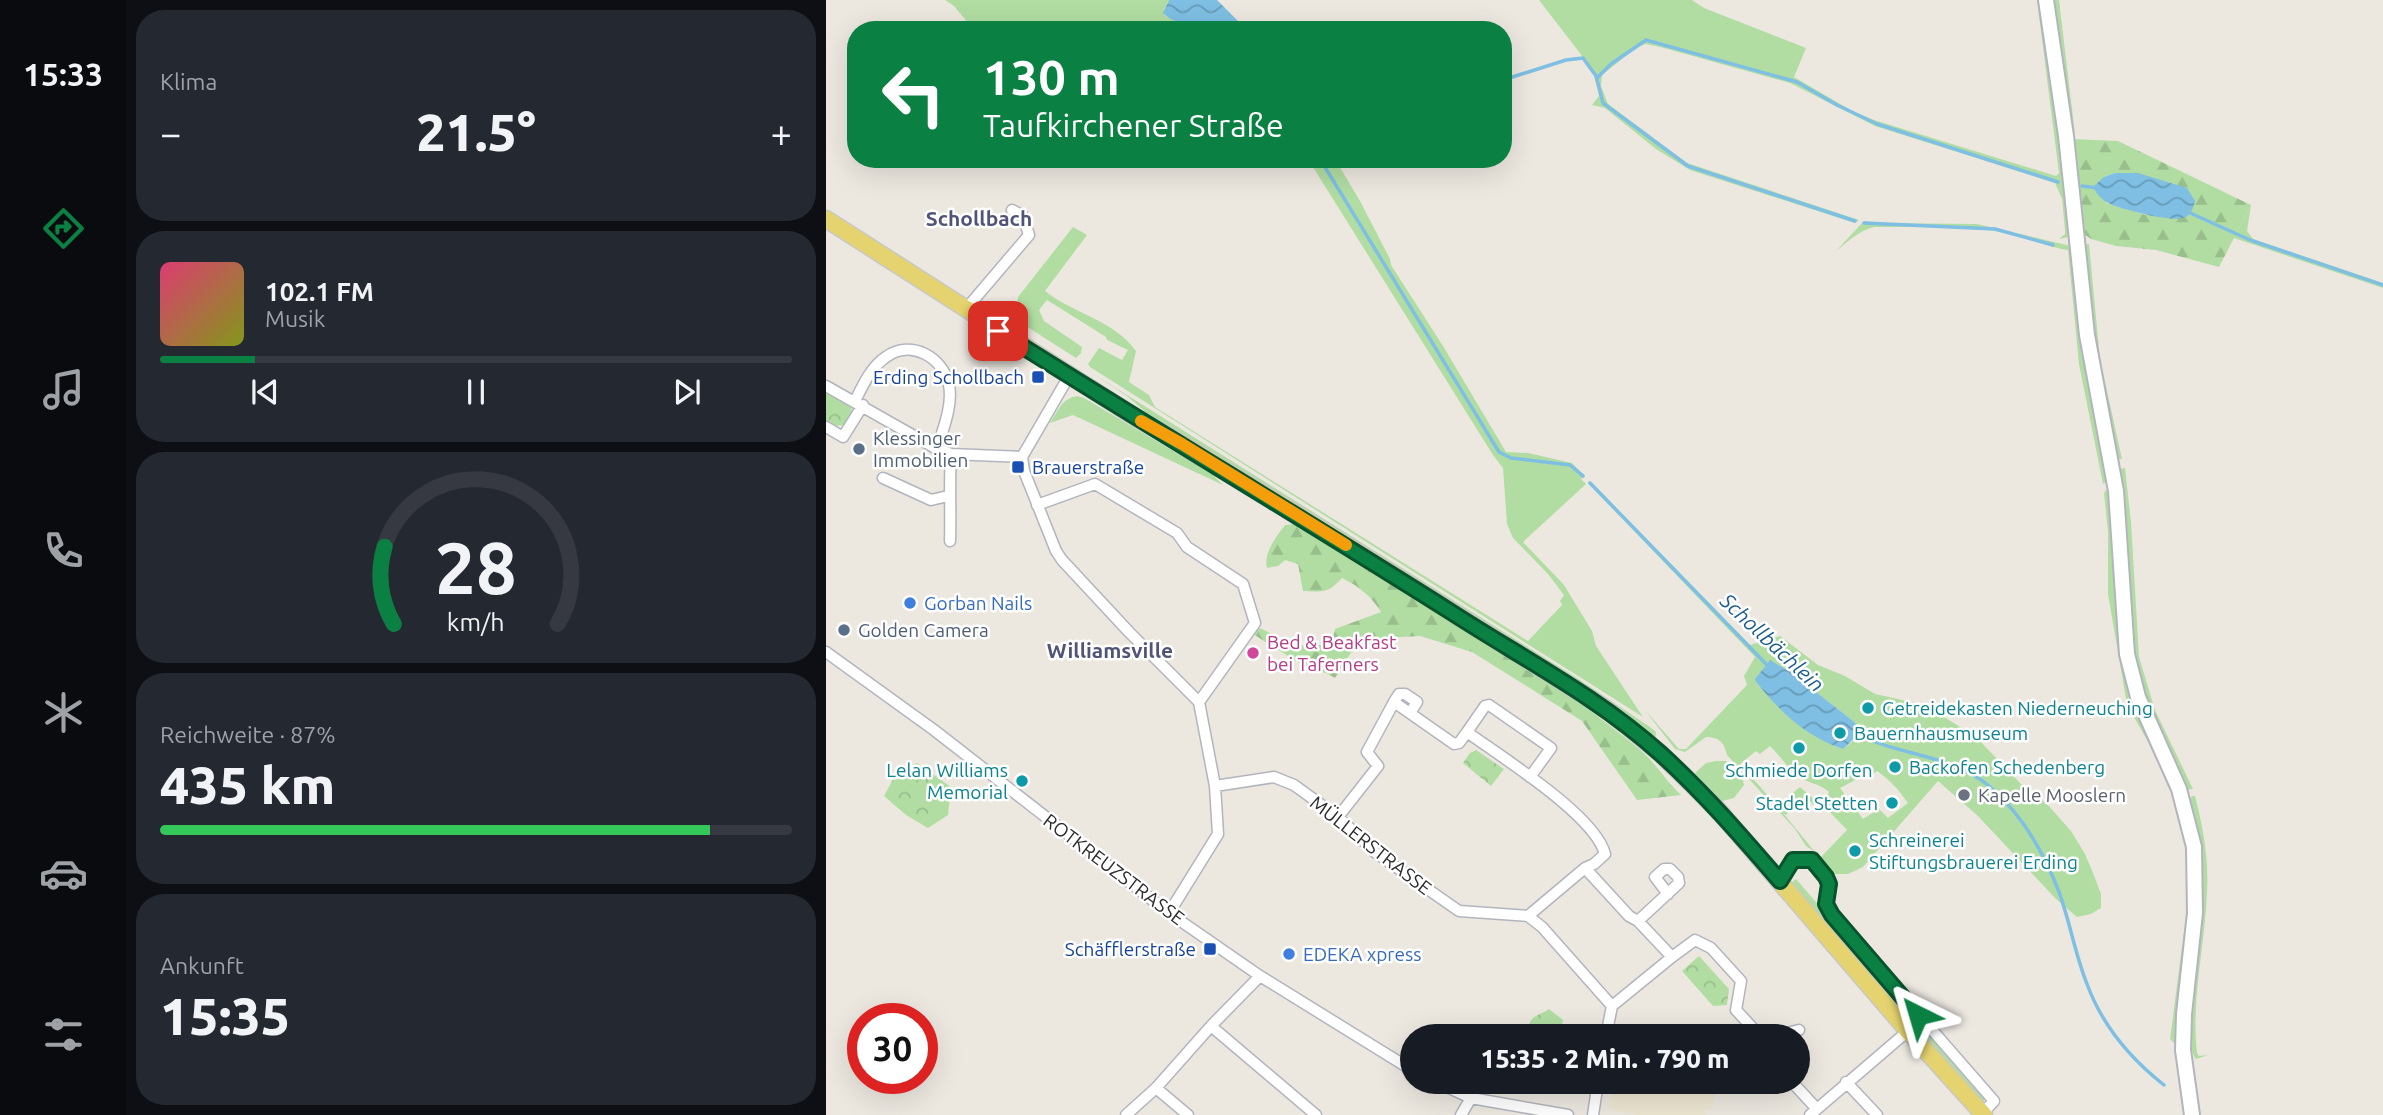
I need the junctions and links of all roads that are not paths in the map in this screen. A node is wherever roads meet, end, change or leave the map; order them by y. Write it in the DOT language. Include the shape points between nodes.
graph roads {
  1 [pos="2046,0"];
  2 [pos="1012,211"];
  3 [pos="826,219"];
  4 [pos="966,309"];
  5 [pos="1069,376"];
  6 [pos="826,386"];
  7 [pos="859,403"];
  8 [pos="826,427"];
  9 [pos="937,449"];
  10 [pos="951,454"];
  11 [pos="1022,457"];
  12 [pos="883,478"];
  13 [pos="948,496"];
  14 [pos="1037,505"];
  15 [pos="950,541"];
  16 [pos="826,652"];
  17 [pos="1199,702"];
  18 [pos="1467,732"];
  19 [pos="1530,777"];
  20 [pos="1215,786"];
  21 [pos="1338,817"];
  22 [pos="1585,868"];
  23 [pos="1780,881"];
  24 [pos="1668,894"];
  25 [pos="1169,913"];
  26 [pos="1528,916"];
  27 [pos="1638,921"];
  28 [pos="1672,957"];
  29 [pos="1259,976"];
  30 [pos="1612,1006"];
  31 [pos="1608,1024"];
  32 [pos="1749,1024"];
  33 [pos="1211,1026"];
  34 [pos="1908,1031"];
  35 [pos="1400,1063"];
  36 [pos="1846,1082"];
  37 [pos="1156,1088"];
  38 [pos="1462,1094"];
  39 [pos="1596,1094"];
  40 [pos="1800,1094"];
  41 [pos="1471,1098"];
  42 [pos="1813,1112"];
  43 [pos="1983,1114"];
  44 [pos="1126,1115"];
  45 [pos="1188,1115"];
  46 [pos="1316,1115"];
  47 [pos="1461,1115"];
  48 [pos="1568,1115"];
  49 [pos="1593,1115"];
  50 [pos="1877,1115"];
  51 [pos="2192,1115"];
  1 -- 51 [label="main road" via="2087,335 2117,502 2127,654 2144,714 2179,789 2194,847 2195,913 2183,1026"];
  2 -- 4 [label="street" via="1023,216 1030,235"];
  3 -- 4 [label="main road"];
  4 -- 5 [label="main road"];
  5 -- 11 [label="street"];
  5 -- 23 [label="main road" via="1606,709 1660,753"];
  6 -- 7 [label="street"];
  7 -- 8 [label="street" via="843,437"];
  7 -- 9 [label="street"];
  7 -- 9 [label="street" via="873,369 887,356 905,349 928,354 942,369 950,390"];
  9 -- 10 [label="street"];
  10 -- 11 [label="street"];
  10 -- 13 [label="street"];
  11 -- 14 [label="street"];
  12 -- 13 [label="street" via="930,500"];
  13 -- 15 [label="street"];
  14 -- 17 [label="street" via="1062,560"];
  14 -- 17 [label="street" via="1096,484 1177,533 1187,547 1243,584 1255,623"];
  16 -- 25 [label="street, ROTKREUZSTRASSE"];
  17 -- 20 [label="street"];
  18 -- 19 [label="street"];
  18 -- 19 [label="street" via="1489,705 1551,748"];
  18 -- 21 [label="street" via="1454,744 1394,702 1367,752 1378,766"];
  19 -- 22 [label="street" via="1566,803 1602,843 1605,854"];
  20 -- 21 [label="street, MÜLLERSTRASSE" via="1274,777 1294,785"];
  20 -- 25 [label="street" via="1218,834"];
  21 -- 26 [label="street, MÜLLERSTRASSE" via="1376,853 1460,911"];
  22 -- 26 [label="street"];
  22 -- 27 [label="street"];
  23 -- 34 [label="main road"];
  23 -- 43 [label="street" via="1793,860 1812,860 1829,884 1826,904 1832,915 1993,1101"];
  24 -- 27 [label="street"];
  25 -- 29 [label="street, ROTKREUZSTRASSE"];
  26 -- 30 [label="street"];
  27 -- 28 [label="street"];
  28 -- 30 [label="street"];
  28 -- 32 [label="street" via="1695,940 1712,948 1741,981 1736,1010"];
  29 -- 33 [label="street"];
  29 -- 35 [label="street, ROTKREUZSTRASSE"];
  30 -- 31 [label="street"];
  33 -- 37 [label="street"];
  33 -- 46 [label="street"];
  34 -- 36 [label="street"];
  34 -- 43 [label="main road"];
  36 -- 42 [label="street"];
  36 -- 50 [label="street"];
  37 -- 44 [label="street"];
  37 -- 45 [label="street"];
  38 -- 41 [label="street"];
  39 -- 49 [label="street"];
  40 -- 42 [label="street"];
  41 -- 47 [label="street"];
  41 -- 48 [label="street"];
}
